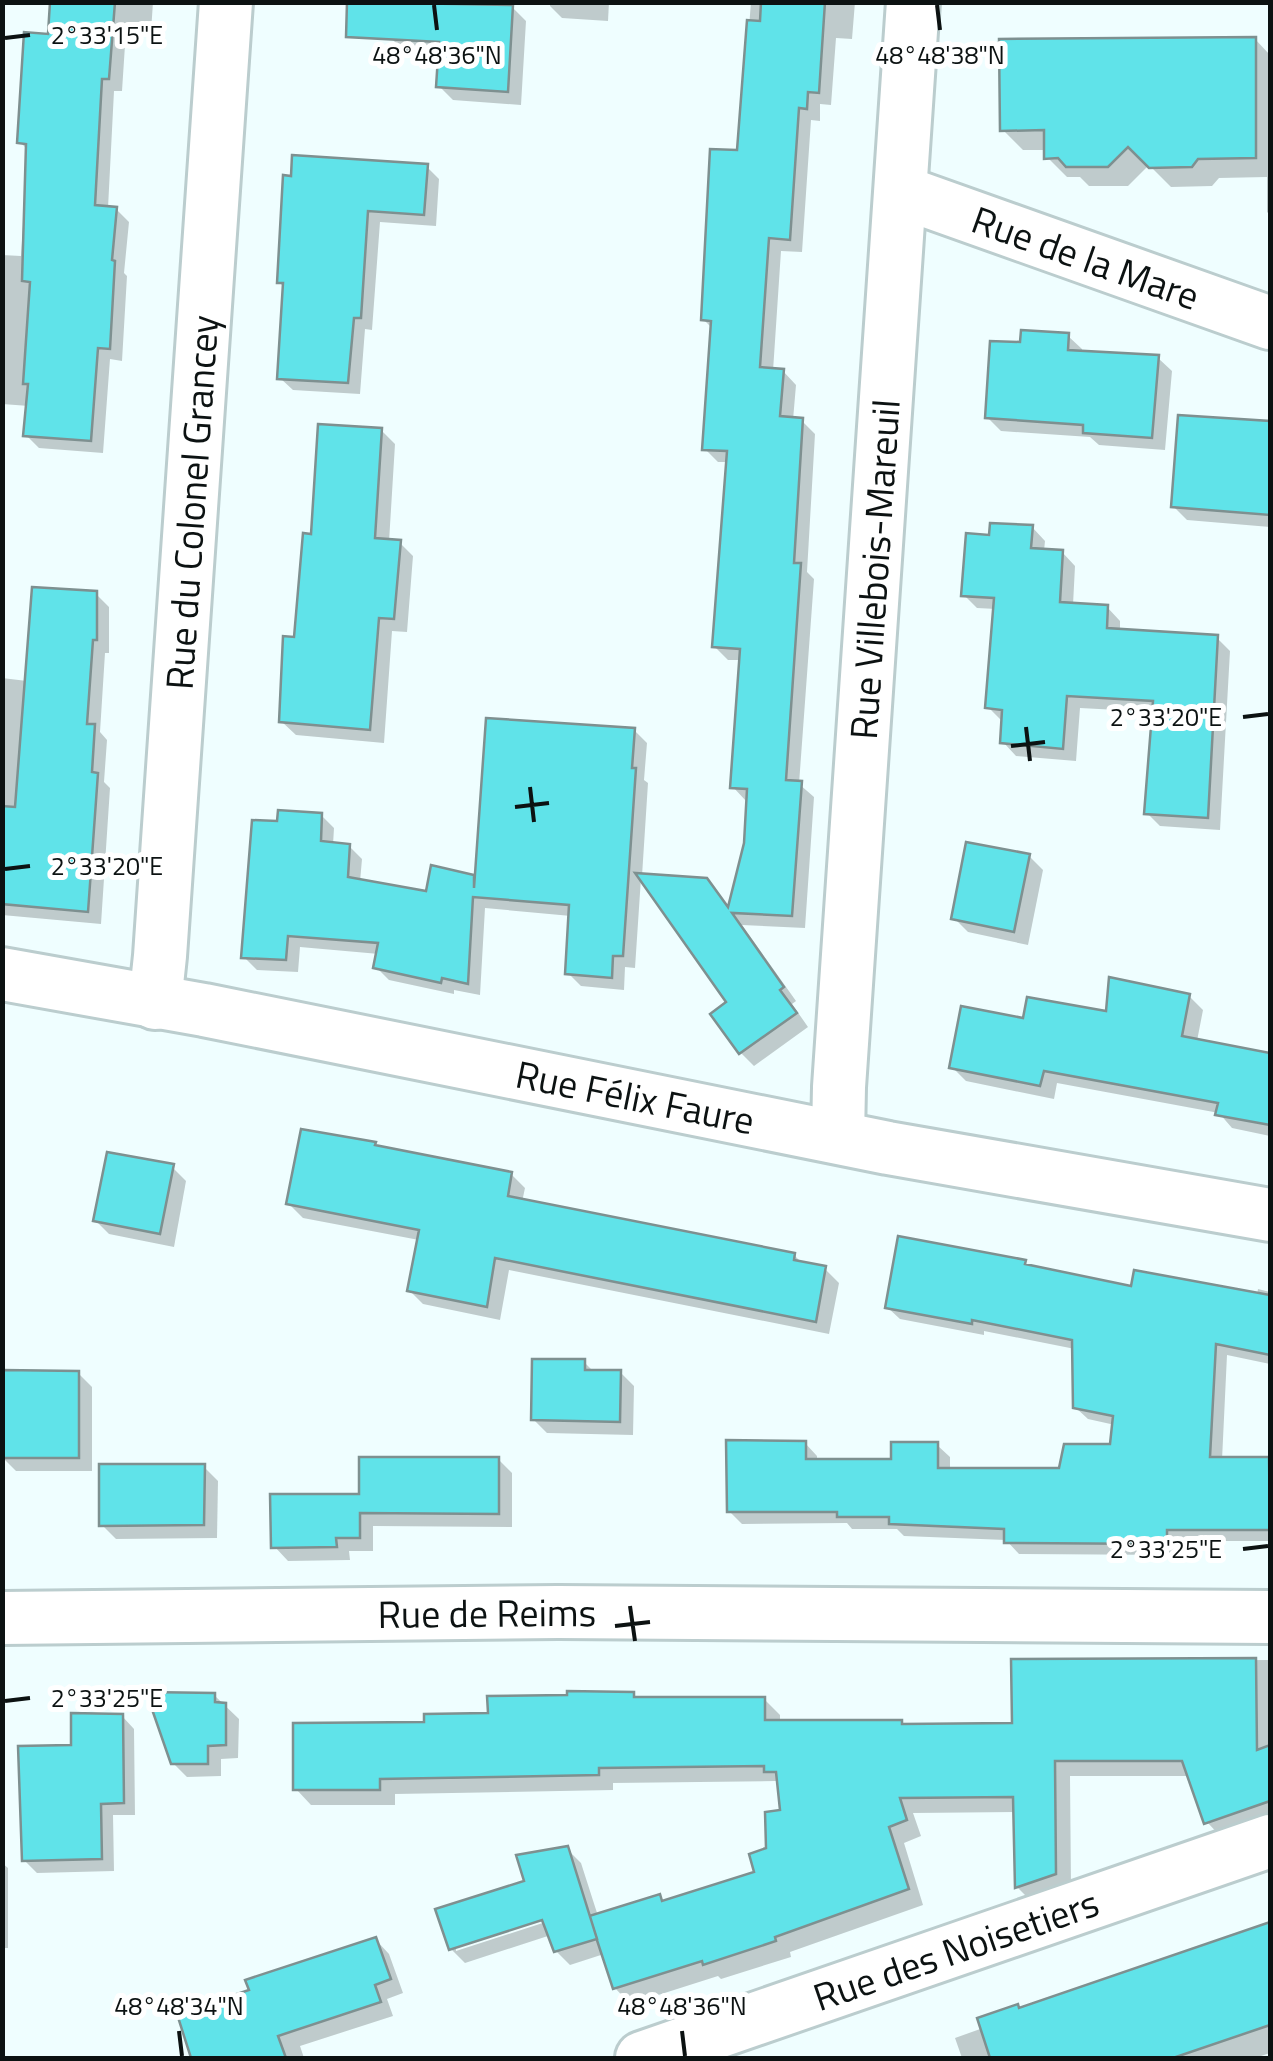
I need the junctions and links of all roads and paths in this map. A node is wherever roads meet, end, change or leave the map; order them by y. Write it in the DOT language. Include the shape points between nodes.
graph roads {
  1 [pos="226,2"];
  2 [pos="913,2"];
  3 [pos="902,192"];
  4 [pos="1270,323"];
  5 [pos="2,974"];
  6 [pos="155,1003"];
  7 [pos="838,1136"];
  8 [pos="1270,1215"];
  9 [pos="2,1618"];
  10 [pos="1270,1618"];
  11 [pos="1270,1841"];
  12 [pos="642,2058"];
  1 -- 6 [label="street, Rue du Colonel Grancey"];
  2 -- 3 [label="street, Rue Villebois-Mareuil"];
  3 -- 4 [label="street, Rue de la Mare"];
  3 -- 7 [label="street, Rue Villebois-Mareuil"];
  5 -- 6 [label="street, Rue Félix Faure"];
  6 -- 7 [label="street, Rue Félix Faure"];
  7 -- 8 [label="street, Rue Félix Faure"];
  9 -- 10 [label="street, Rue de Reims" via="558,1612"];
  11 -- 12 [label="street, Rue des Noisetiers"];
}
